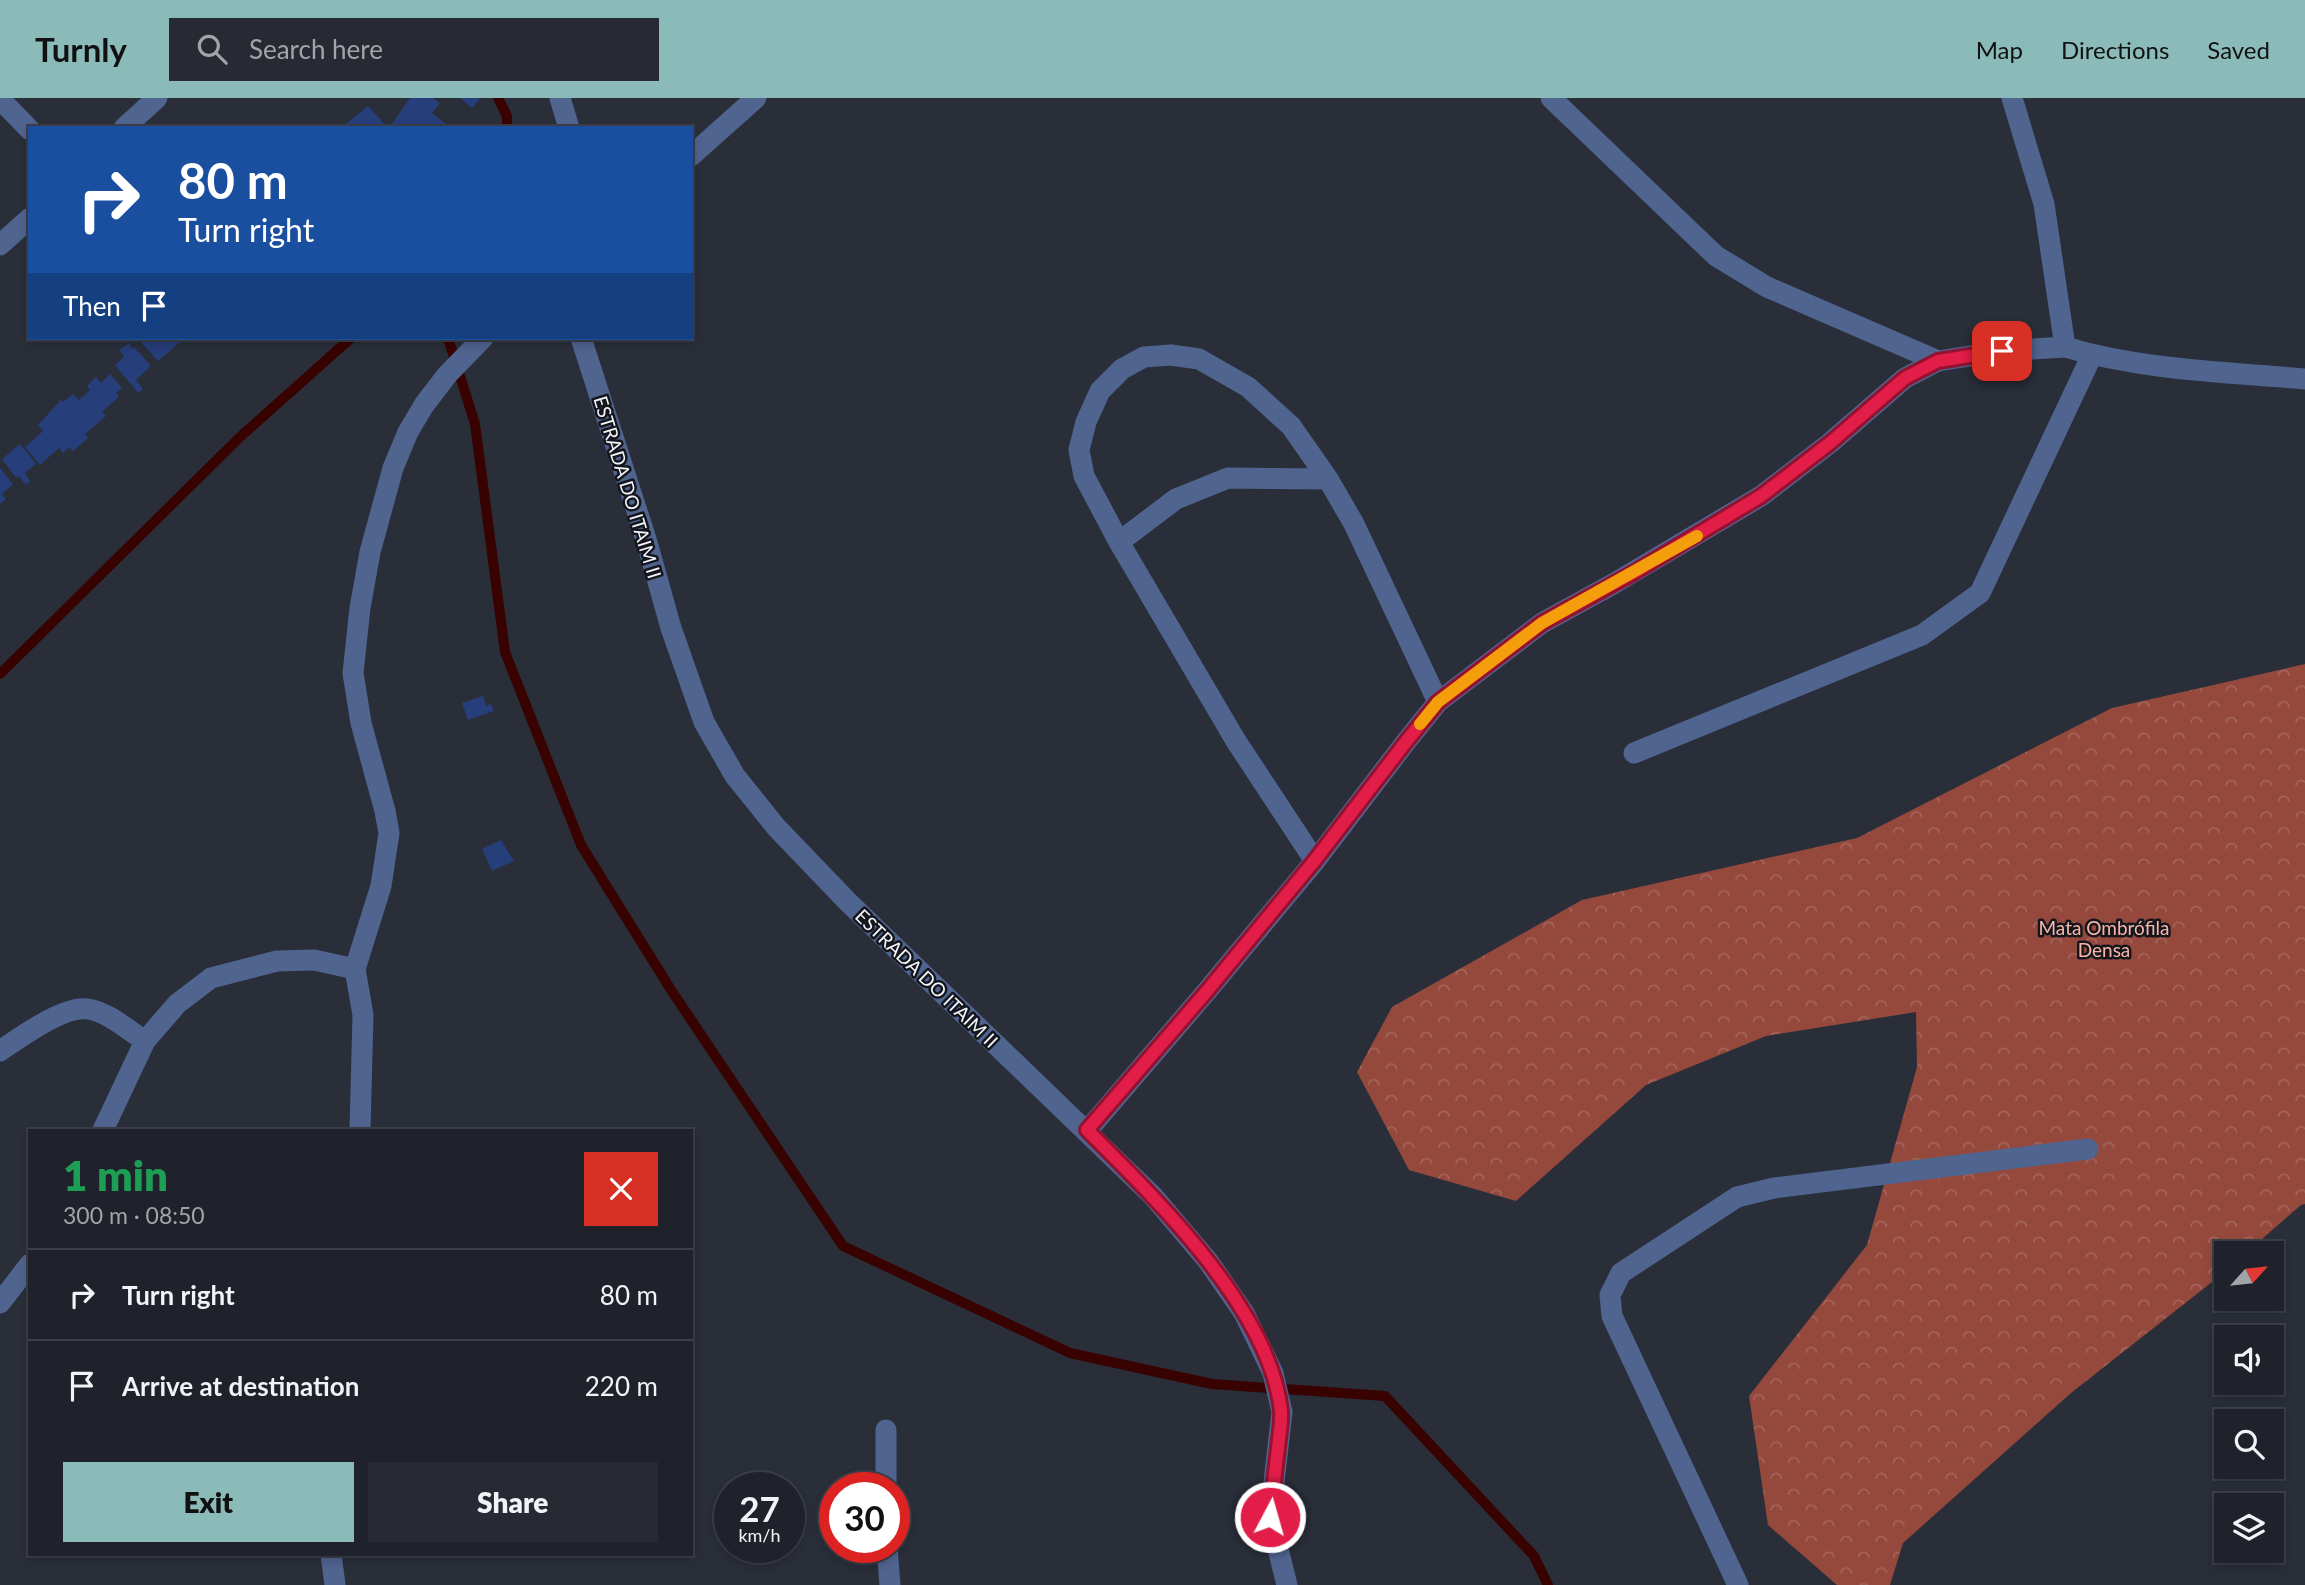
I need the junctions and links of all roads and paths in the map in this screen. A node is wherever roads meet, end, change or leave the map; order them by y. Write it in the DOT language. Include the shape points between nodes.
graph roads {
  1 [pos="157,98"];
  2 [pos="560,98"];
  3 [pos="756,98"];
  4 [pos="1551,98"];
  5 [pos="2012,98"];
  6 [pos="0,99"];
  7 [pos="126,126"];
  8 [pos="568,126"];
  9 [pos="28,128"];
  10 [pos="693,154"];
  11 [pos="28,220"];
  12 [pos="0,245"];
  13 [pos="481,340"];
  14 [pos="582,340"];
  15 [pos="2065,347"];
  16 [pos="2092,355"];
  17 [pos="1938,361"];
  18 [pos="2305,379"];
  19 [pos="1328,479"];
  20 [pos="1119,542"];
  21 [pos="1438,702"];
  22 [pos="1634,753"];
  23 [pos="1315,860"];
  24 [pos="355,969"];
  25 [pos="145,1041"];
  26 [pos="0,1051"];
  27 [pos="103,1129"];
  28 [pos="360,1129"];
  29 [pos="1087,1130"];
  30 [pos="2088,1149"];
  31 [pos="28,1267"];
  32 [pos="0,1303"];
  33 [pos="886,1430"];
  34 [pos="886,1472"];
  35 [pos="331,1556"];
  36 [pos="888,1563"];
  37 [pos="335,1585"];
  38 [pos="890,1585"];
  39 [pos="1287,1585"];
  40 [pos="1738,1585"];
  1 -- 7 [label="street"];
  2 -- 8 [label="street"];
  3 -- 10 [label="street"];
  4 -- 17 [label="street" via="1716,256 1767,287"];
  5 -- 15 [label="street" via="2044,204"];
  6 -- 9 [label="street"];
  11 -- 12 [label="street"];
  13 -- 24 [label="street" via="447,375 408,432 370,552 353,673 388,833 381,886"];
  14 -- 29 [label="street, ESTRADA DO ITAIM II" via="675,640 704,722 735,776 776,828 847,901"];
  15 -- 16 [label="street"];
  15 -- 17 [label="street"];
  16 -- 18 [label="street"];
  16 -- 22 [label="street" via="1980,593 1922,635"];
  17 -- 21 [label="street" via="1905,378 1761,496 1542,623"];
  19 -- 20 [label="street" via="1228,478 1176,499"];
  19 -- 20 [label="street" via="1291,426 1248,387 1199,359 1144,356 1122,369 1100,391 1079,450 1084,477"];
  19 -- 21 [label="street"];
  20 -- 23 [label="street" via="1236,741"];
  21 -- 23 [label="street"];
  23 -- 29 [label="street"];
  24 -- 25 [label="street" via="314,960 277,961 211,978 177,1004"];
  24 -- 28 [label="street" via="363,1015"];
  25 -- 26 [label="street" via="102,1014 76,1008"];
  25 -- 27 [label="street"];
  29 -- 39 [label="street, ESTRADA DO ITAIM II" via="1153,1196 1208,1261 1263,1348 1282,1412 1270,1517"];
  30 -- 40 [label="street" via="1774,1188 1737,1197 1621,1273 1610,1295 1612,1316"];
  31 -- 32 [label="street"];
  33 -- 34 [label="street"];
  35 -- 37 [label="street"];
  36 -- 38 [label="street"];
}
